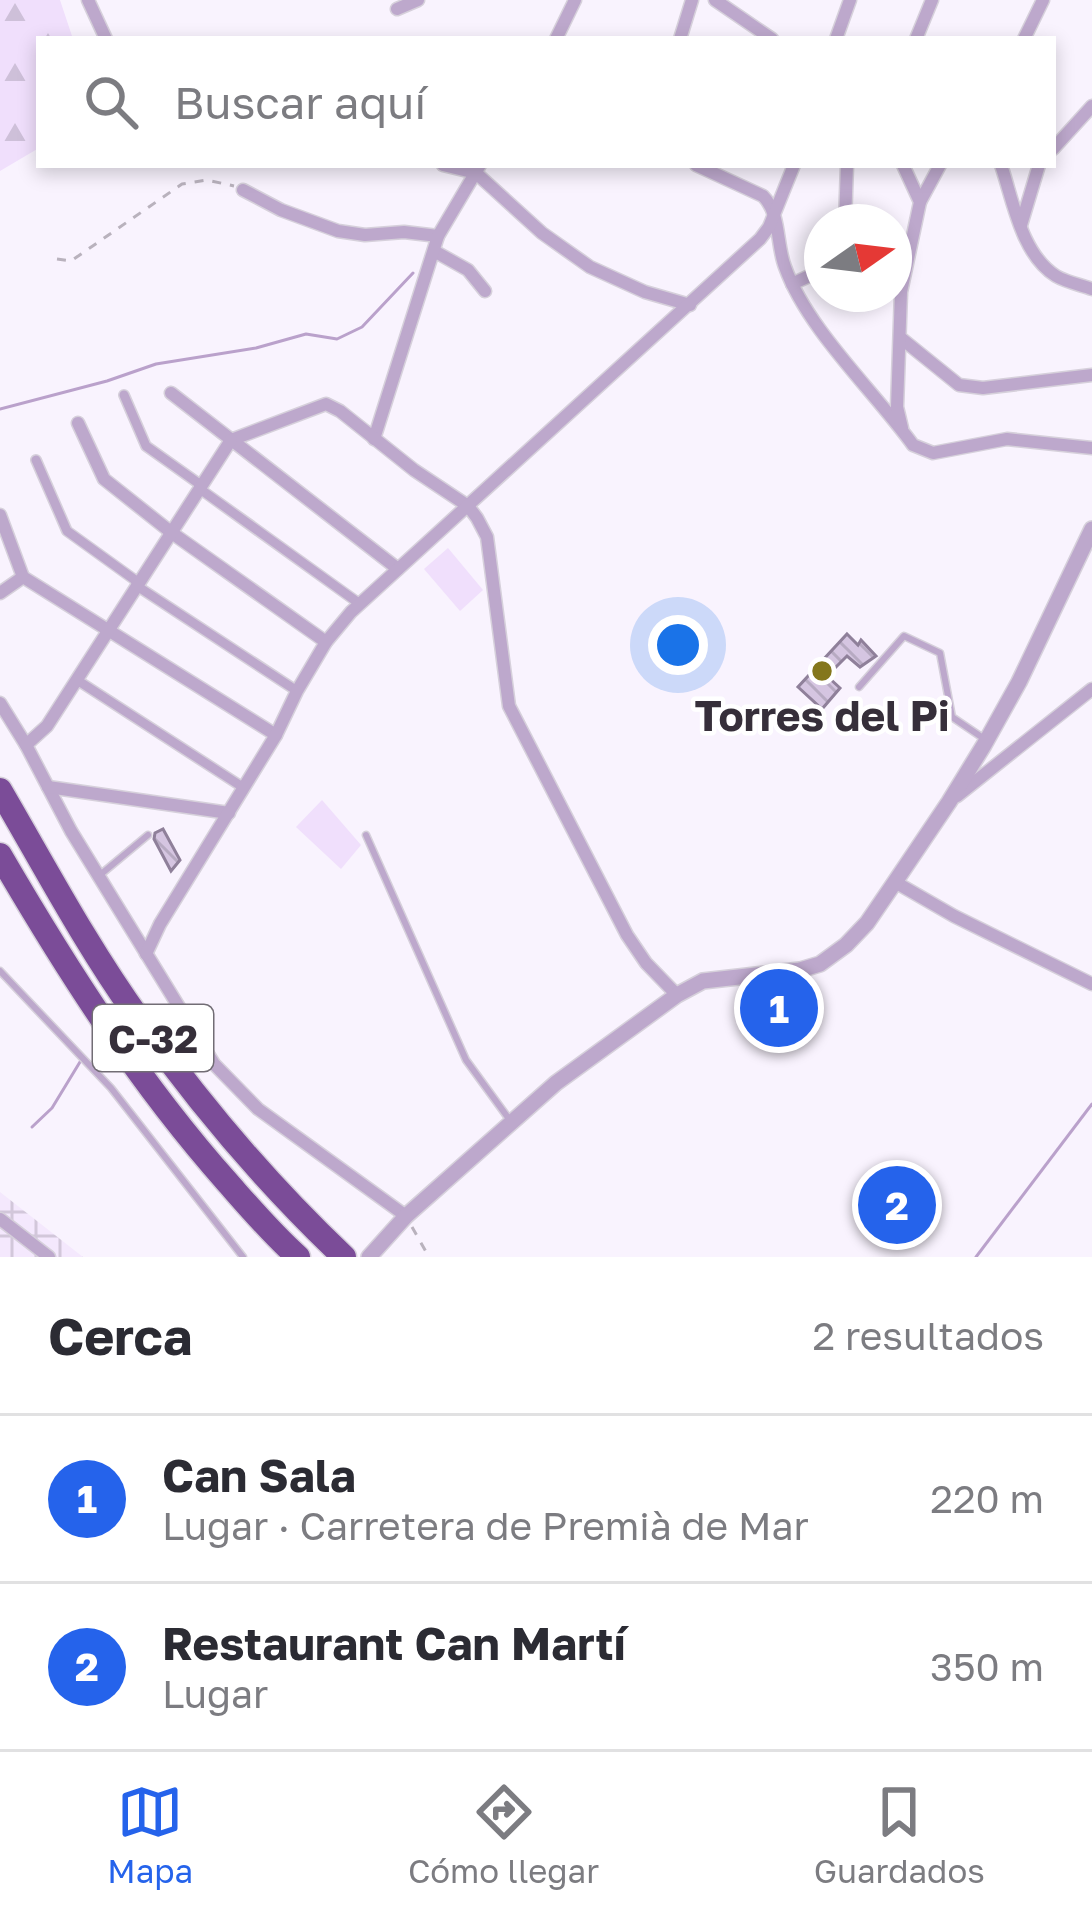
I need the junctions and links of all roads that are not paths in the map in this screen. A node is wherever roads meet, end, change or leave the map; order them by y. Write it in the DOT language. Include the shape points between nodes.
graph roads {
  1 [pos="88,0"];
  2 [pos="418,0"];
  3 [pos="575,0"];
  4 [pos="692,0"];
  5 [pos="715,0"];
  6 [pos="850,0"];
  7 [pos="932,0"];
  8 [pos="1043,0"];
  9 [pos="397,9"];
  10 [pos="105,36"];
  11 [pos="557,36"];
  12 [pos="681,36"];
  13 [pos="768,36"];
  14 [pos="837,36"];
  15 [pos="917,36"];
  16 [pos="1025,36"];
  17 [pos="1092,106"];
  18 [pos="1056,146"];
  19 [pos="702,168"];
  20 [pos="793,168"];
  21 [pos="848,168"];
  22 [pos="904,168"];
  23 [pos="938,168"];
  24 [pos="1002,168"];
  25 [pos="1038,168"];
  26 [pos="478,169"];
  27 [pos="243,190"];
  28 [pos="920,202"];
  29 [pos="846,204"];
  30 [pos="775,213"];
  31 [pos="1021,226"];
  32 [pos="438,236"];
  33 [pos="434,251"];
  34 [pos="804,278"];
  35 [pos="792,284"];
  36 [pos="1092,289"];
  37 [pos="485,292"];
  38 [pos="690,305"];
  39 [pos="902,339"];
  40 [pos="1092,375"];
  41 [pos="171,393"];
  42 [pos="124,395"];
  43 [pos="78,423"];
  44 [pos="904,432"];
  45 [pos="374,439"];
  46 [pos="232,440"];
  47 [pos="1092,448"];
  48 [pos="36,460"];
  49 [pos="200,489"];
  50 [pos="468,506"];
  51 [pos="0,515"];
  52 [pos="1092,529"];
  53 [pos="172,533"];
  54 [pos="398,569"];
  55 [pos="23,577"];
  56 [pos="137,586"];
  57 [pos="0,593"];
  58 [pos="360,604"];
  59 [pos="110,629"];
  60 [pos="326,642"];
  61 [pos="77,680"];
  62 [pos="859,687"];
  63 [pos="1092,688"];
  64 [pos="297,691"];
  65 [pos="0,703"];
  66 [pos="276,735"];
  67 [pos="986,740"];
  68 [pos="26,745"];
  69 [pos="48,787"];
  70 [pos="244,788"];
  71 [pos="0,790"];
  72 [pos="949,802"];
  73 [pos="229,813"];
  74 [pos="148,835"];
  75 [pos="366,835"];
  76 [pos="0,855"];
  77 [pos="98,876"];
  78 [pos="895,882"];
  79 [pos="146,954"];
  80 [pos="0,971"];
  81 [pos="1092,984"];
  82 [pos="677,995"];
  83 [pos="511,1122"];
  84 [pos="406,1216"];
  85 [pos="0,1219"];
  86 [pos="373,1253"];
  87 [pos="49,1257"];
  88 [pos="242,1257"];
  89 [pos="298,1257"];
  90 [pos="344,1257"];
  1 -- 10 [label="street"];
  2 -- 9 [label="street"];
  3 -- 11 [label="street"];
  4 -- 12 [label="street"];
  5 -- 13 [label="street"];
  6 -- 14 [label="street"];
  7 -- 15 [label="street"];
  8 -- 16 [label="street"];
  17 -- 18 [label="street"];
  19 -- 30 [label="street" via="763,196"];
  20 -- 30 [label="street"];
  21 -- 29 [label="street"];
  22 -- 28 [label="street"];
  23 -- 28 [label="street"];
  24 -- 31 [label="street"];
  25 -- 31 [label="street"];
  26 -- 32 [label="street"];
  26 -- 38 [label="street" via="590,267"];
  27 -- 32 [label="street" via="338,231"];
  28 -- 39 [label="street" via="902,292"];
  30 -- 35 [label="street"];
  30 -- 38 [label="street" via="760,239"];
  31 -- 36 [label="street" via="1056,275"];
  32 -- 33 [label="street"];
  33 -- 37 [label="street" via="468,270"];
  33 -- 45 [label="street"];
  34 -- 35 [label="street"];
  35 -- 44 [label="street"];
  38 -- 50 [label="street"];
  39 -- 40 [label="street" via="959,386"];
  39 -- 44 [label="street"];
  41 -- 46 [label="street"];
  42 -- 49 [label="street" via="146,446"];
  43 -- 53 [label="street" via="104,479"];
  44 -- 47 [label="street" via="933,453 1007,439"];
  45 -- 46 [label="street" via="326,404"];
  45 -- 50 [label="street"];
  46 -- 49 [label="street"];
  46 -- 54 [label="street"];
  48 -- 56 [label="street" via="67,531"];
  49 -- 53 [label="street"];
  49 -- 58 [label="street"];
  50 -- 54 [label="street"];
  50 -- 82 [label="street" via="487,537 509,706 627,935"];
  51 -- 55 [label="street"];
  52 -- 67 [label="street"];
  53 -- 56 [label="street"];
  53 -- 60 [label="street"];
  54 -- 58 [label="street"];
  55 -- 57 [label="street"];
  55 -- 59 [label="street"];
  56 -- 59 [label="street"];
  56 -- 64 [label="street"];
  58 -- 60 [label="street"];
  59 -- 61 [label="street"];
  59 -- 66 [label="street"];
  60 -- 64 [label="street"];
  61 -- 68 [label="street"];
  61 -- 70 [label="street"];
  62 -- 67 [label="lane" via="904,636 940,653 952,717"];
  63 -- 72 [label="street"];
  64 -- 66 [label="street"];
  65 -- 68 [label="street"];
  66 -- 70 [label="street"];
  67 -- 72 [label="street"];
  68 -- 69 [label="street"];
  69 -- 73 [label="street"];
  69 -- 77 [label="street"];
  70 -- 73 [label="street"];
  71 -- 90 [label="highway, C-32" via="136,1016 215,1120"];
  72 -- 78 [label="street"];
  73 -- 79 [label="street"];
  74 -- 77 [label="lane"];
  75 -- 83 [label="lane" via="466,1060"];
  76 -- 89 [label="highway, C-32" via="109,1032 187,1137"];
  77 -- 79 [label="street"];
  78 -- 81 [label="street"];
  78 -- 82 [label="street" via="867,923 820,964 704,982"];
  79 -- 84 [label="street" via="214,1064 258,1109"];
  80 -- 88 [label="lane" via="111,1088"];
  82 -- 83 [label="street"];
  83 -- 84 [label="street"];
  84 -- 86 [label="street"];
  85 -- 87 [label="street"];
}
